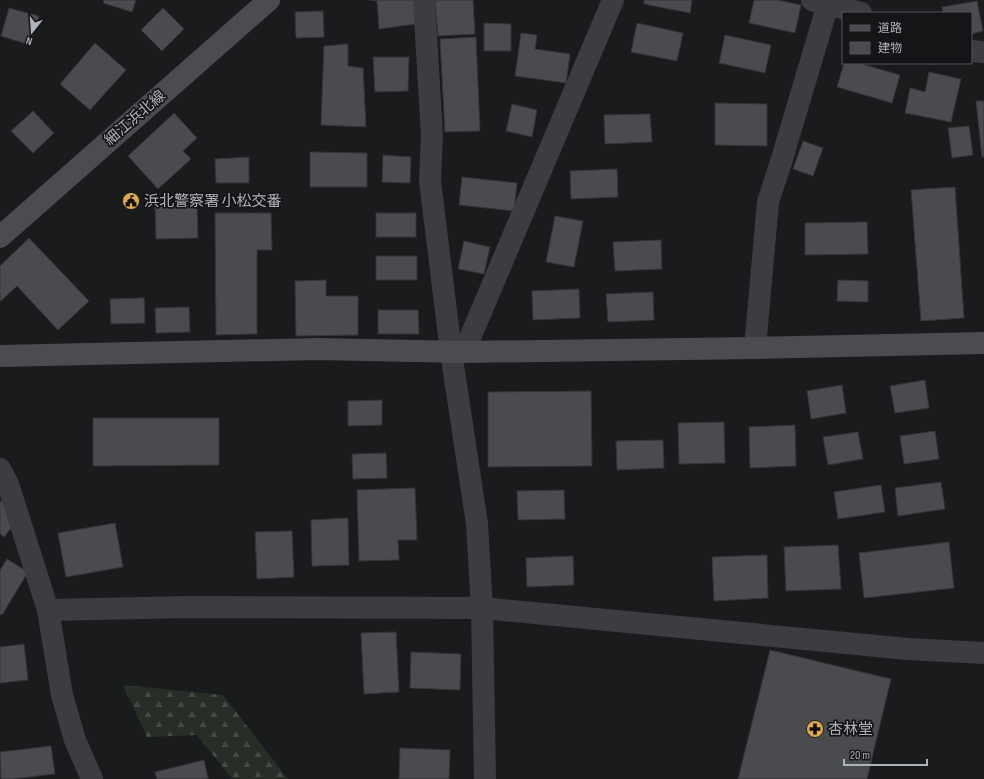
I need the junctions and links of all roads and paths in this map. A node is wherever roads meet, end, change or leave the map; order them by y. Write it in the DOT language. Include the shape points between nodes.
graph roads {
  1 [pos="270,0"];
  2 [pos="424,0"];
  3 [pos="613,0"];
  4 [pos="820,2"];
  5 [pos="857,12"];
  6 [pos="972,51"];
  7 [pos="984,52"];
  8 [pos="0,237"];
  9 [pos="984,343"];
  10 [pos="755,348"];
  11 [pos="457,352"];
  12 [pos="0,356"];
  13 [pos="0,468"];
  14 [pos="482,608"];
  15 [pos="48,610"];
  16 [pos="984,653"];
  17 [pos="92,779"];
  18 [pos="485,779"];
  1 -- 8 [label="street, 細江浜北線"];
  2 -- 11 [label="street" via="432,136 430,181"];
  3 -- 11 [label="street"];
  4 -- 5 [label="street"];
  4 -- 10 [label="street" via="781,162 768,202"];
  6 -- 7 [label="street"];
  9 -- 10 [label="street"];
  10 -- 11 [label="street"];
  11 -- 12 [label="street" via="317,349"];
  11 -- 14 [label="street" via="478,524"];
  13 -- 15 [label="street" via="8,484"];
  14 -- 15 [label="street" via="189,607"];
  14 -- 16 [label="street" via="908,649"];
  14 -- 18 [label="street"];
  15 -- 17 [label="street" via="62,695 75,740"];
}
